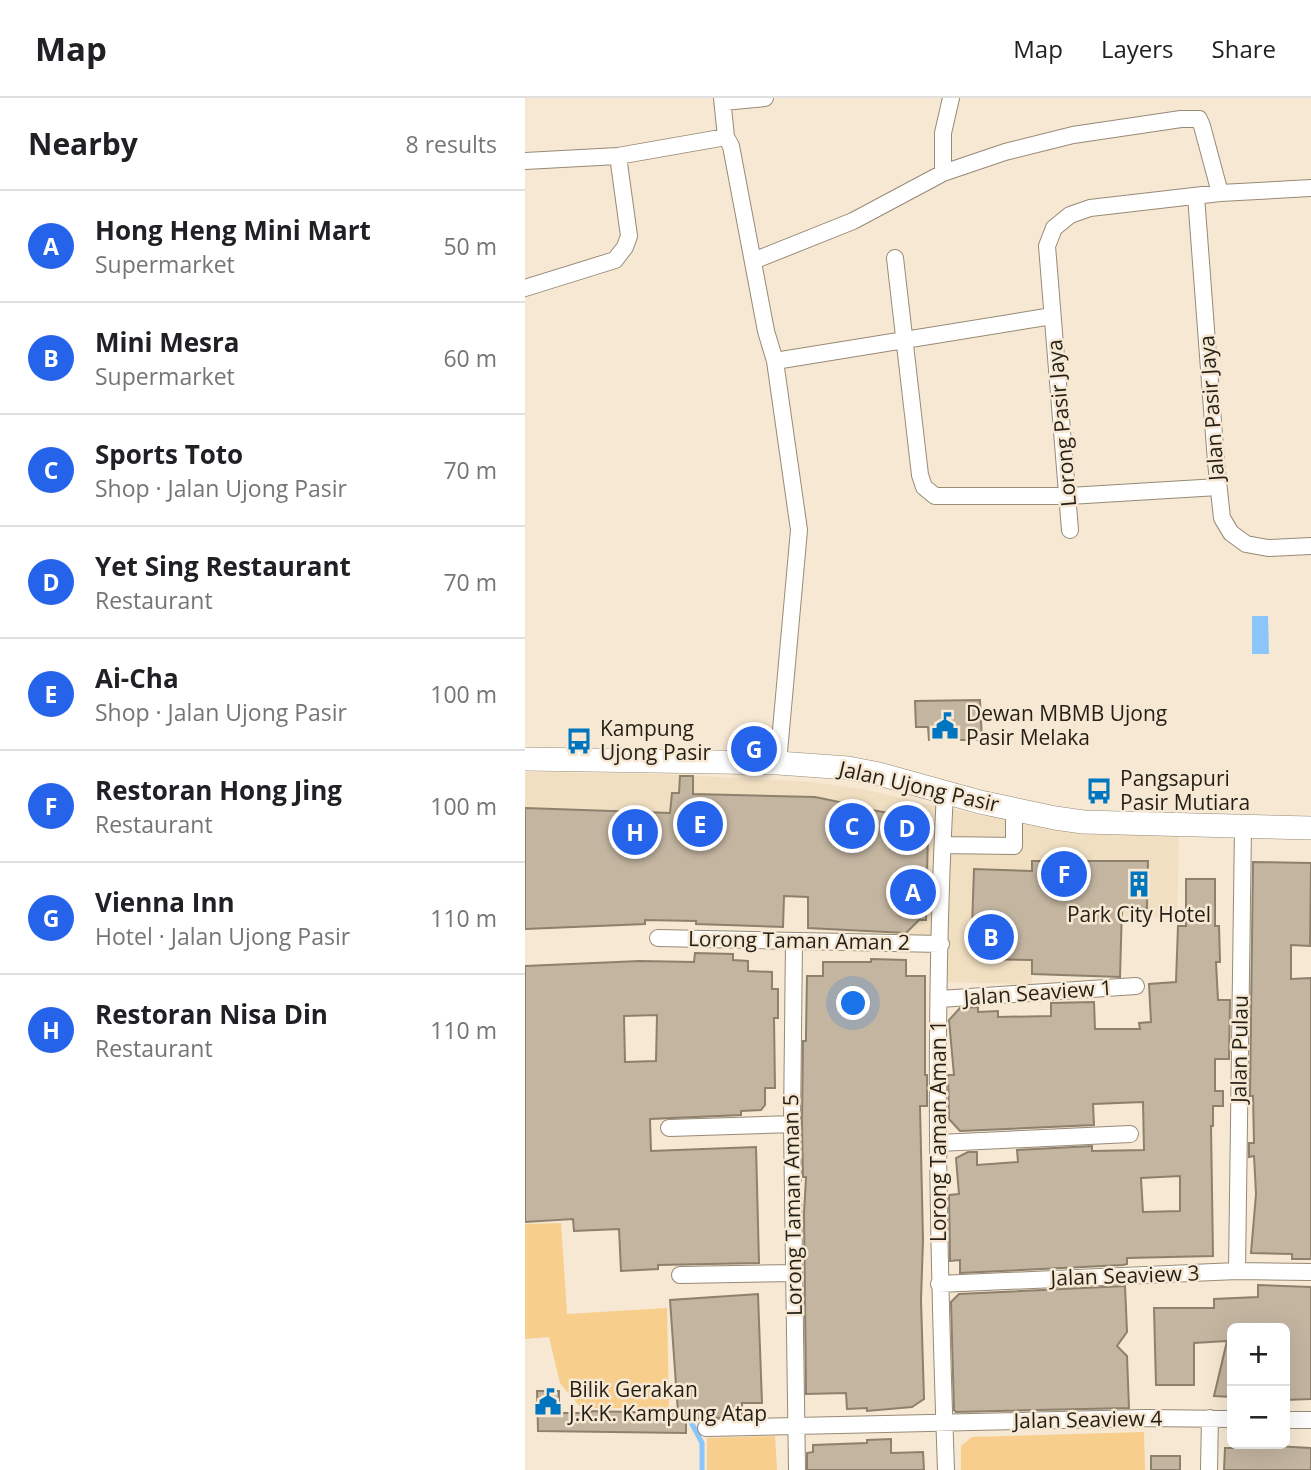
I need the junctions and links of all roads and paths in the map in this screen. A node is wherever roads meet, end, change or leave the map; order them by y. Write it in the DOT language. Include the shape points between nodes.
graph roads {
  1 [pos="765,98"];
  2 [pos="951,98"];
  3 [pos="723,100"];
  4 [pos="726,137"];
  5 [pos="618,156"];
  6 [pos="525,161"];
  7 [pos="943,173"];
  8 [pos="1311,188"];
  9 [pos="1220,193"];
  10 [pos="1196,197"];
  11 [pos="895,258"];
  12 [pos="753,261"];
  13 [pos="525,288"];
  14 [pos="1052,316"];
  15 [pos="904,339"];
  16 [pos="775,361"];
  17 [pos="1218,487"];
  18 [pos="1069,496"];
  19 [pos="1070,530"];
  20 [pos="1311,547"];
  21 [pos="525,759"];
  22 [pos="778,763"];
  23 [pos="945,793"];
  24 [pos="1014,808"];
  25 [pos="1243,826"];
  26 [pos="1311,828"];
  27 [pos="943,845"];
  28 [pos="658,938"];
  29 [pos="794,941"];
  30 [pos="941,944"];
  31 [pos="1136,986"];
  32 [pos="940,999"];
  33 [pos="792,1124"];
  34 [pos="669,1128"];
  35 [pos="1130,1134"];
  36 [pos="939,1143"];
  37 [pos="1237,1271"];
  38 [pos="794,1272"];
  39 [pos="1311,1272"];
  40 [pos="680,1275"];
  41 [pos="939,1284"];
  42 [pos="1210,1418"];
  43 [pos="1227,1419"];
  44 [pos="1290,1420"];
  45 [pos="1311,1420"];
  46 [pos="944,1423"];
  47 [pos="797,1425"];
  48 [pos="706,1428"];
  49 [pos="797,1470"];
  50 [pos="946,1470"];
  51 [pos="1209,1470"];
  1 -- 3 [label="street"];
  2 -- 7 [label="street" via="943,133"];
  3 -- 4 [label="street"];
  4 -- 5 [label="street"];
  4 -- 12 [label="street"];
  5 -- 6 [label="street"];
  5 -- 13 [label="street" via="629,236 625,247 614,260"];
  7 -- 9 [label="street" via="1073,135 1199,119"];
  7 -- 12 [label="street" via="853,221"];
  8 -- 9 [label="street, Lorong Pasir Jaya"];
  9 -- 10 [label="street, Lorong Pasir Jaya"];
  10 -- 14 [label="street, Lorong Pasir Jaya" via="1080,211 1054,228 1047,246"];
  10 -- 17 [label="street, Jalan Pasir Jaya"];
  11 -- 15 [label="street"];
  12 -- 16 [label="street"];
  14 -- 15 [label="street"];
  14 -- 18 [label="street, Lorong Pasir Jaya"];
  15 -- 16 [label="street"];
  15 -- 18 [label="street" via="924,487 935,496"];
  16 -- 22 [label="street" via="799,530"];
  17 -- 18 [label="street"];
  17 -- 20 [label="street, Jalan Pasir Jaya" via="1222,519 1246,544"];
  18 -- 19 [label="street, Lorong Pasir Jaya"];
  21 -- 22 [label="main road, Jalan Ujong Pasir"];
  22 -- 23 [label="main road, Jalan Ujong Pasir" via="848,768"];
  23 -- 24 [label="main road, Jalan Ujong Pasir"];
  23 -- 27 [label="street, Lorong Taman Aman 1"];
  24 -- 25 [label="main road, Jalan Ujong Pasir" via="1083,822"];
  24 -- 27 [label="street" via="1014,846"];
  25 -- 26 [label="main road, Jalan Ujong Pasir"];
  25 -- 37 [label="street, Jalan Pulau"];
  27 -- 30 [label="street, Lorong Taman Aman 1"];
  28 -- 29 [label="street, Lorong Taman Aman 2"];
  29 -- 30 [label="street, Lorong Taman Aman 2"];
  29 -- 33 [label="street, Lorong Taman Aman 5"];
  30 -- 32 [label="street, Lorong Taman Aman 1"];
  31 -- 32 [label="street, Jalan Seaview 1"];
  32 -- 36 [label="street, Lorong Taman Aman 1"];
  33 -- 34 [label="street"];
  33 -- 38 [label="street, Lorong Taman Aman 5"];
  35 -- 36 [label="street"];
  36 -- 41 [label="street, Lorong Taman Aman 1"];
  37 -- 39 [label="street, Jalan Seaview 3"];
  37 -- 41 [label="street, Jalan Seaview 3"];
  38 -- 40 [label="street"];
  38 -- 47 [label="street, Lorong Taman Aman 5"];
  41 -- 46 [label="street, Lorong Taman Aman 1"];
  42 -- 43 [label="street, Jalan Seaview 4"];
  42 -- 46 [label="street, Jalan Seaview 4"];
  42 -- 51 [label="street"];
  44 -- 45 [label="street"];
  46 -- 47 [label="street, Jalan Seaview 4"];
  46 -- 50 [label="street, Lorong Taman Aman 1"];
  47 -- 48 [label="street, Jalan Seaview 4"];
  47 -- 49 [label="street, Lorong Taman Aman 5"];
}
